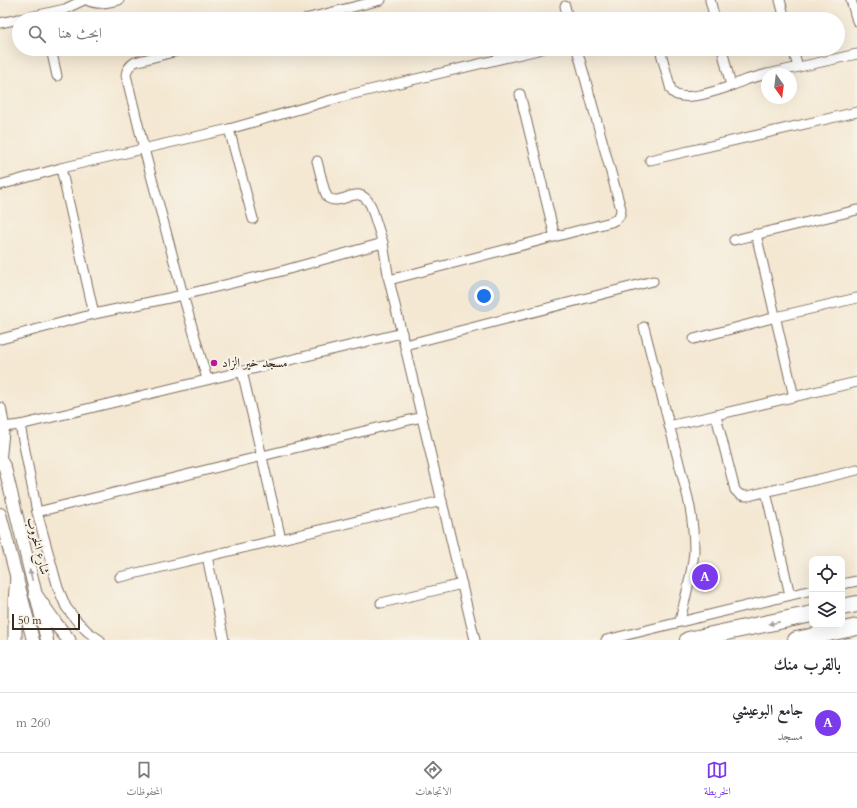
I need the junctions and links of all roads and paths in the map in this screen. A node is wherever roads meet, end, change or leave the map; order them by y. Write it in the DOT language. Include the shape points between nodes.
graph roads {
  1 [pos="86,0"];
  2 [pos="119,0"];
  3 [pos="381,0"];
  4 [pos="710,0"];
  5 [pos="780,0"];
  6 [pos="851,0"];
  7 [pos="565,6"];
  8 [pos="57,12"];
  9 [pos="333,12"];
  10 [pos="566,12"];
  11 [pos="713,12"];
  12 [pos="783,12"];
  13 [pos="12,21"];
  14 [pos="857,21"];
  15 [pos="0,24"];
  16 [pos="857,54"];
  17 [pos="53,56"];
  18 [pos="158,56"];
  19 [pos="513,56"];
  20 [pos="579,56"];
  21 [pos="662,56"];
  22 [pos="724,56"];
  23 [pos="795,56"];
  24 [pos="798,66"];
  25 [pos="790,68"];
  26 [pos="57,76"];
  27 [pos="761,76"];
  28 [pos="731,86"];
  29 [pos="520,94"];
  30 [pos="857,112"];
  31 [pos="229,129"];
  32 [pos="144,149"];
  33 [pos="650,160"];
  34 [pos="317,161"];
  35 [pos="61,168"];
  36 [pos="0,185"];
  37 [pos="857,210"];
  38 [pos="254,218"];
  39 [pos="756,234"];
  40 [pos="555,237"];
  41 [pos="734,240"];
  42 [pos="383,243"];
  43 [pos="389,280"];
  44 [pos="653,281"];
  45 [pos="183,295"];
  46 [pos="857,298"];
  47 [pos="94,314"];
  48 [pos="776,318"];
  49 [pos="644,327"];
  50 [pos="402,333"];
  51 [pos="1,339"];
  52 [pos="694,339"];
  53 [pos="405,345"];
  54 [pos="242,371"];
  55 [pos="207,379"];
  56 [pos="857,382"];
  57 [pos="794,397"];
  58 [pos="0,409"];
  59 [pos="716,416"];
  60 [pos="422,417"];
  61 [pos="20,425"];
  62 [pos="669,426"];
  63 [pos="3,427"];
  64 [pos="0,452"];
  65 [pos="262,456"];
  66 [pos="0,458"];
  67 [pos="857,470"];
  68 [pos="766,492"];
  69 [pos="442,501"];
  70 [pos="37,512"];
  71 [pos="0,514"];
  72 [pos="281,539"];
  73 [pos="208,556"];
  74 [pos="120,577"];
  75 [pos="17,578"];
  76 [pos="857,581"];
  77 [pos="845,583"];
  78 [pos="462,584"];
  79 [pos="809,591"];
  80 [pos="36,594"];
  81 [pos="790,595"];
  82 [pos="381,603"];
  83 [pos="857,604"];
  84 [pos="845,607"];
  85 [pos="809,615"];
  86 [pos="680,621"];
  87 [pos="857,627"];
  88 [pos="690,639"];
  89 [pos="15,640"];
  90 [pos="33,640"];
  91 [pos="47,640"];
  92 [pos="69,640"];
  93 [pos="100,640"];
  94 [pos="224,640"];
  95 [pos="475,640"];
  96 [pos="606,640"];
  97 [pos="796,640"];
  1 -- 2 [label="street" via="104,3"];
  1 -- 8 [label="street"];
  3 -- 9 [label="street"];
  4 -- 11 [label="street"];
  5 -- 12 [label="street"];
  6 -- 14 [label="street"];
  7 -- 10 [label="street"];
  13 -- 15 [label="street"];
  16 -- 24 [label="street"];
  17 -- 26 [label="street"];
  18 -- 32 [label="street" via="131,64 126,74"];
  19 -- 31 [label="street" via="349,95"];
  20 -- 40 [label="street" via="621,213 619,218 611,222"];
  21 -- 28 [label="street" via="670,90 674,95 705,95"];
  22 -- 28 [label="street"];
  23 -- 24 [label="street"];
  24 -- 25 [label="street"];
  27 -- 28 [label="street"];
  29 -- 40 [label="street"];
  30 -- 33 [label="street"];
  31 -- 32 [label="street"];
  31 -- 38 [label="street"];
  32 -- 35 [label="street"];
  32 -- 45 [label="street"];
  34 -- 42 [label="street" via="328,198 334,200 357,194 369,201"];
  35 -- 36 [label="street"];
  35 -- 47 [label="street"];
  37 -- 39 [label="street"];
  39 -- 41 [label="street"];
  39 -- 48 [label="street"];
  40 -- 43 [label="street"];
  42 -- 43 [label="street"];
  42 -- 45 [label="street"];
  43 -- 50 [label="street"];
  44 -- 53 [label="street"];
  45 -- 47 [label="street"];
  45 -- 55 [label="street"];
  46 -- 48 [label="street"];
  47 -- 51 [label="street"];
  48 -- 52 [label="street"];
  48 -- 57 [label="street"];
  49 -- 62 [label="street"];
  50 -- 53 [label="street"];
  50 -- 54 [label="street"];
  53 -- 60 [label="street"];
  54 -- 55 [label="street"];
  54 -- 65 [label="street"];
  55 -- 61 [label="street"];
  56 -- 57 [label="street"];
  57 -- 59 [label="street"];
  58 -- 63 [label="main road, شارع الخروب"];
  59 -- 62 [label="street"];
  59 -- 68 [label="street" via="735,490 743,496"];
  60 -- 65 [label="street"];
  60 -- 69 [label="street"];
  61 -- 63 [label="street"];
  61 -- 70 [label="street"];
  62 -- 86 [label="street" via="688,498 694,534 692,569"];
  63 -- 64 [label="main road, شارع الخروب"];
  64 -- 66 [label="main road, شارع الخروب"];
  65 -- 70 [label="street"];
  65 -- 72 [label="street"];
  80 -- 66 [label="main road, شارع الخروب, one-way" via="5,468"];
  67 -- 68 [label="street"];
  68 -- 81 [label="street"];
  69 -- 72 [label="street"];
  69 -- 78 [label="street"];
  70 -- 93 [label="street" via="66,608 88,632"];
  71 -- 75 [label="main road"];
  72 -- 73 [label="street"];
  73 -- 74 [label="street"];
  73 -- 94 [label="street"];
  75 -- 89 [label="main road"];
  75 -- 90 [label="main road"];
  76 -- 77 [label="street"];
  78 -- 82 [label="street"];
  78 -- 95 [label="street"];
  79 -- 81 [label="street"];
  80 -- 91 [label="main road, شارع الخروب"];
  80 -- 92 [label="main road"];
  81 -- 86 [label="street"];
  83 -- 84 [label="highway"];
  85 -- 88 [label="highway, one-way"];
  86 -- 96 [label="street"];
  87 -- 97 [label="highway"];
}
